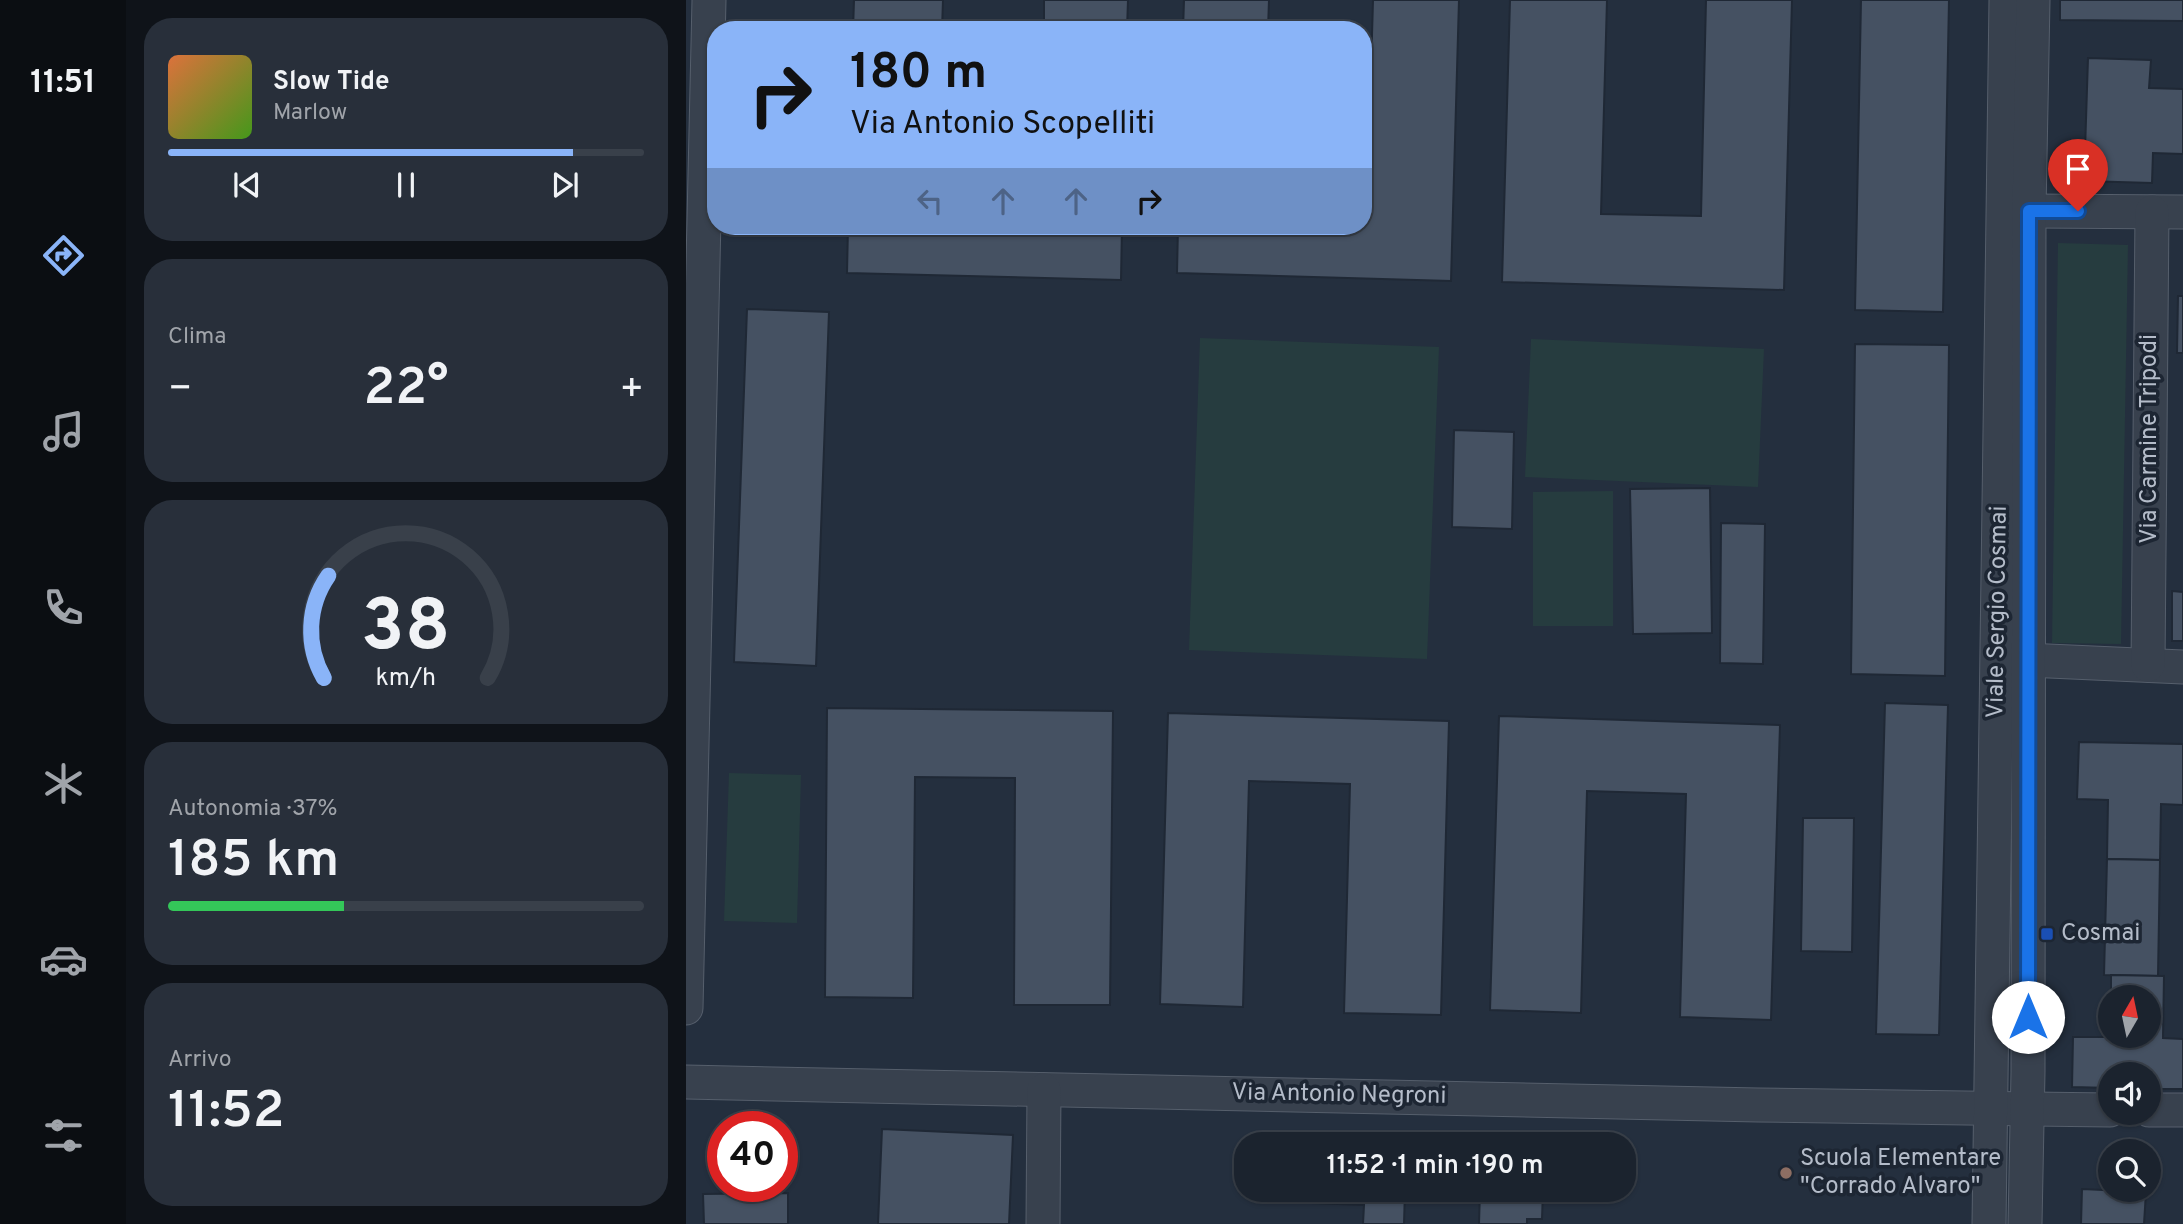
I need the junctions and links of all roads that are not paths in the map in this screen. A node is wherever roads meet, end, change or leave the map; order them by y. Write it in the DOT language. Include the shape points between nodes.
graph roads {
  1 [pos="688,0"];
  2 [pos="709,0"];
  3 [pos="2006,0"];
  4 [pos="2033,0"];
  5 [pos="686,6"];
  6 [pos="709,21"];
  7 [pos="707,88"];
  8 [pos="2029,211"];
  9 [pos="2167,212"];
  10 [pos="2028,660"];
  11 [pos="2148,665"];
  12 [pos="2183,667"];
  13 [pos="686,1008"];
  14 [pos="686,1082"];
  15 [pos="1044,1090"];
  16 [pos="1991,1109"];
  17 [pos="2027,1109"];
  18 [pos="2098,1110"];
  19 [pos="2161,1110"];
  20 [pos="2183,1110"];
  21 [pos="1043,1224"];
  22 [pos="1989,1224"];
  23 [pos="2025,1224"];
  1 -- 5 [label="street"];
  2 -- 6 [label="street"];
  3 -- 16 [label="street, Viale Sergio Cosmai"];
  4 -- 8 [label="street, Viale Sergio Cosmai"];
  7 -- 13 [label="street"];
  8 -- 9 [label="street"];
  8 -- 10 [label="street, Viale Sergio Cosmai"];
  9 -- 11 [label="street, Via Carmine Tripodi"];
  10 -- 11 [label="street"];
  10 -- 17 [label="street, Viale Sergio Cosmai"];
  11 -- 12 [label="street"];
  14 -- 15 [label="street, Via Antonio Negroni"];
  15 -- 16 [label="street, Via Antonio Negroni"];
  15 -- 21 [label="street"];
  16 -- 17 [label="street, Via Antonio Negroni"];
  16 -- 22 [label="street, Viale Sergio Cosmai"];
  17 -- 18 [label="street, Via Antonio Negroni"];
  17 -- 23 [label="street, Viale Sergio Cosmai"];
  19 -- 20 [label="street"];
}
